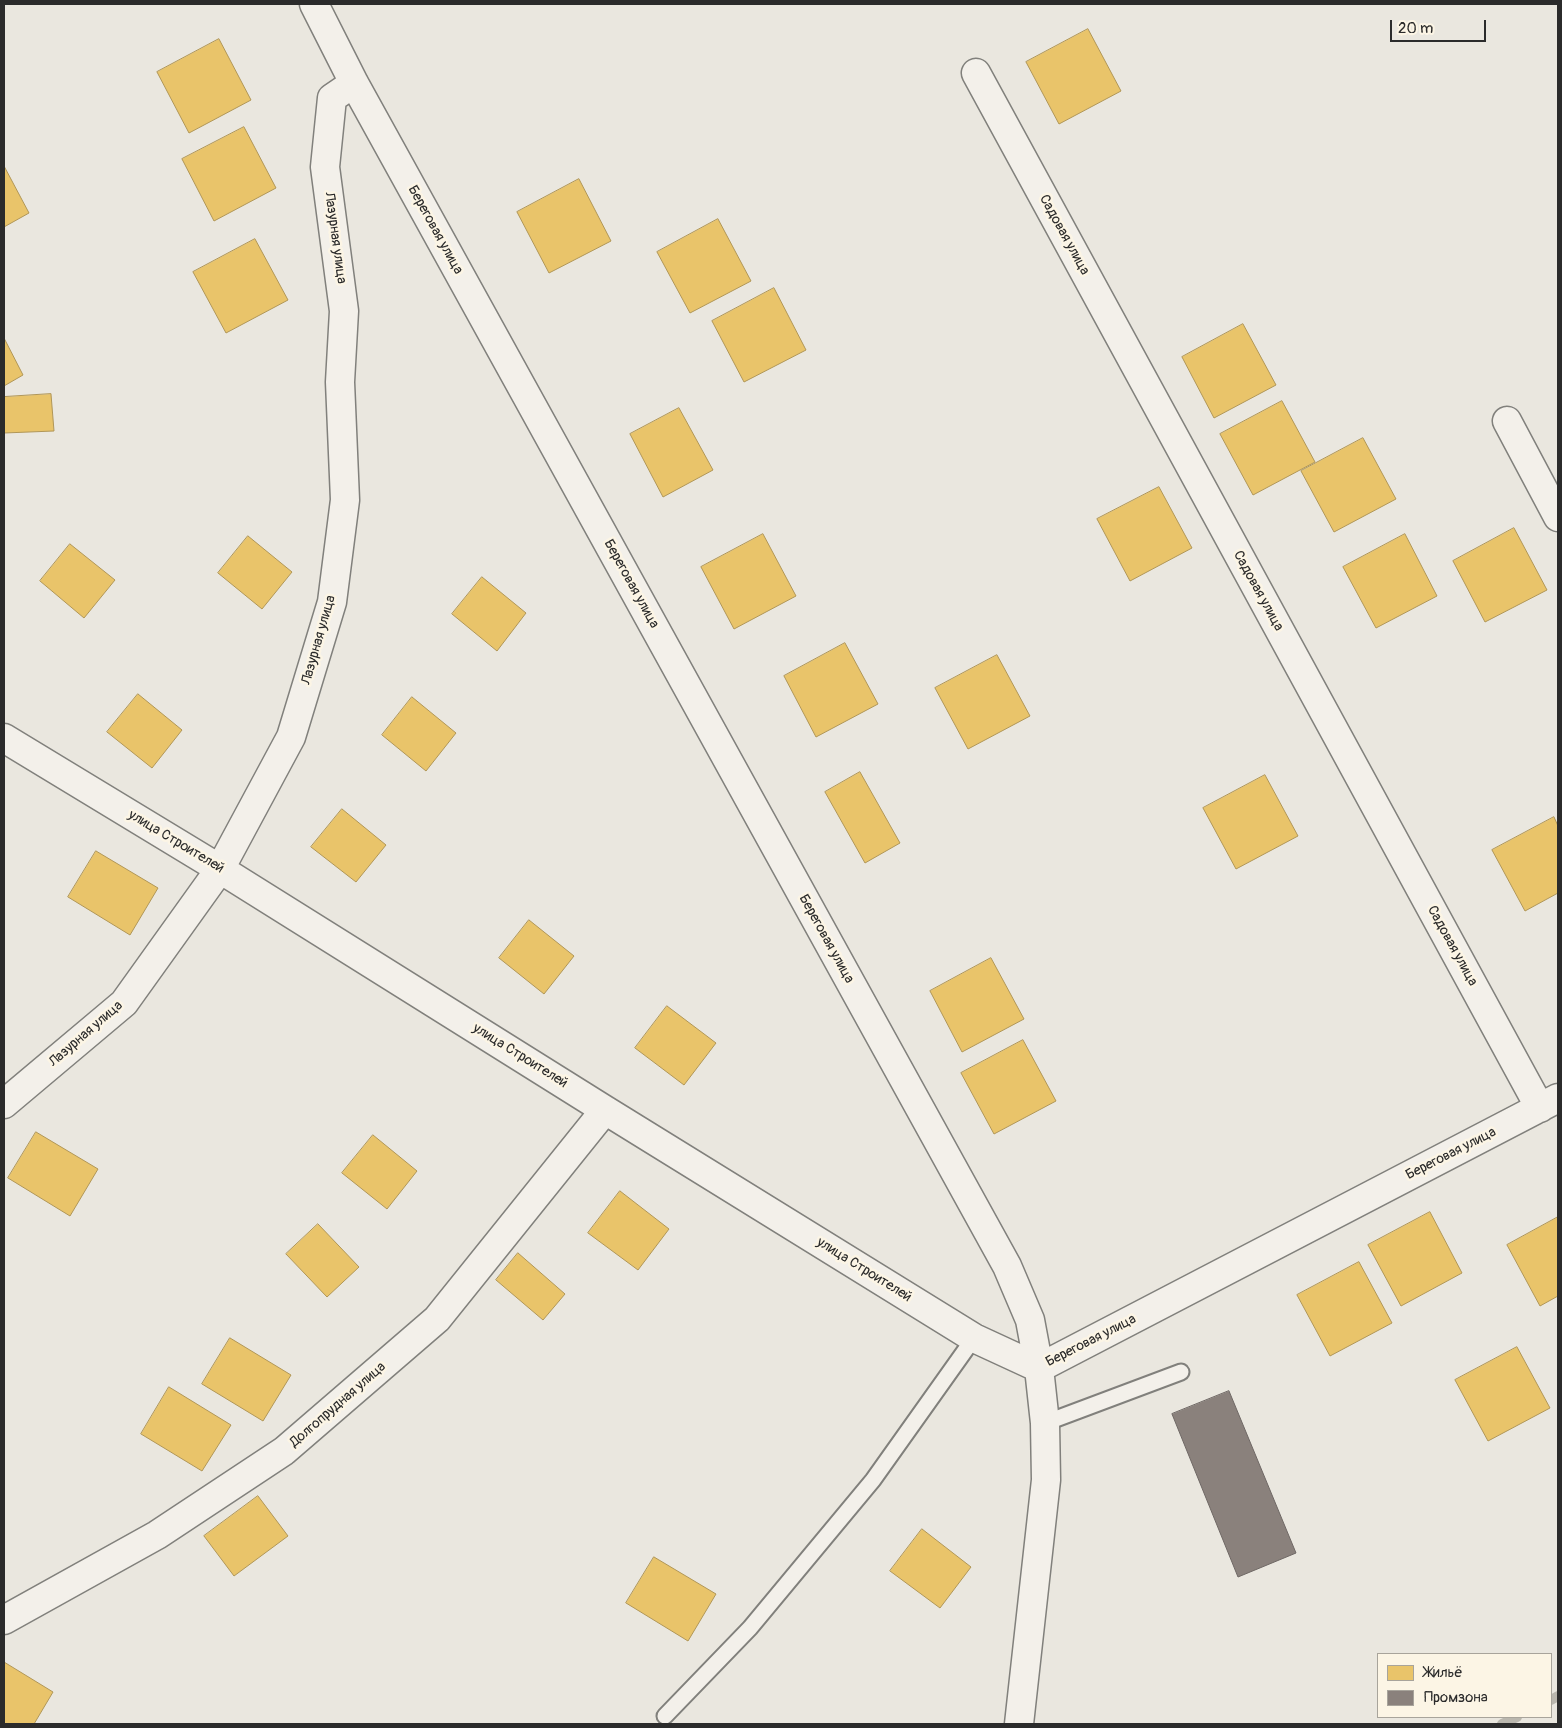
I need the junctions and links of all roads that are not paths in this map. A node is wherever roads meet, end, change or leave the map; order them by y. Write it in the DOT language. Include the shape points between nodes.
graph roads {
  1 [pos="314,4"];
  2 [pos="976,73"];
  3 [pos="354,84"];
  4 [pos="1507,421"];
  5 [pos="1558,517"];
  6 [pos="4,738"];
  7 [pos="220,868"];
  8 [pos="1549,1103"];
  9 [pos="4,1104"];
  10 [pos="605,1110"];
  11 [pos="974,1338"];
  12 [pos="1039,1368"];
  13 [pos="1181,1372"];
  14 [pos="1045,1423"];
  15 [pos="4,1620"];
  16 [pos="665,1716"];
  17 [pos="1019,1724"];
  1 -- 3 [label="street, Береговая улица"];
  2 -- 8 [label="street, Садовая улица"];
  3 -- 7 [label="street, Лазурная улица" via="332,98 325,167 344,311 340,382 345,500 332,602 291,737"];
  3 -- 12 [label="street, Береговая улица" via="1007,1266 1030,1320"];
  4 -- 5 [label="street"];
  6 -- 7 [label="street, улица Строителей"];
  7 -- 9 [label="street, Лазурная улица" via="124,1003"];
  7 -- 10 [label="street, улица Строителей"];
  8 -- 12 [label="street, Береговая улица"];
  10 -- 11 [label="street, улица Строителей"];
  10 -- 15 [label="street, Долгопрудная улица" via="437,1319 284,1451 157,1535"];
  11 -- 12 [label="street, улица Строителей"];
  11 -- 16 [label="lane" via="872,1480 750,1628"];
  12 -- 14 [label="street"];
  13 -- 14 [label="lane"];
  14 -- 17 [label="street" via="1046,1480"];
}
